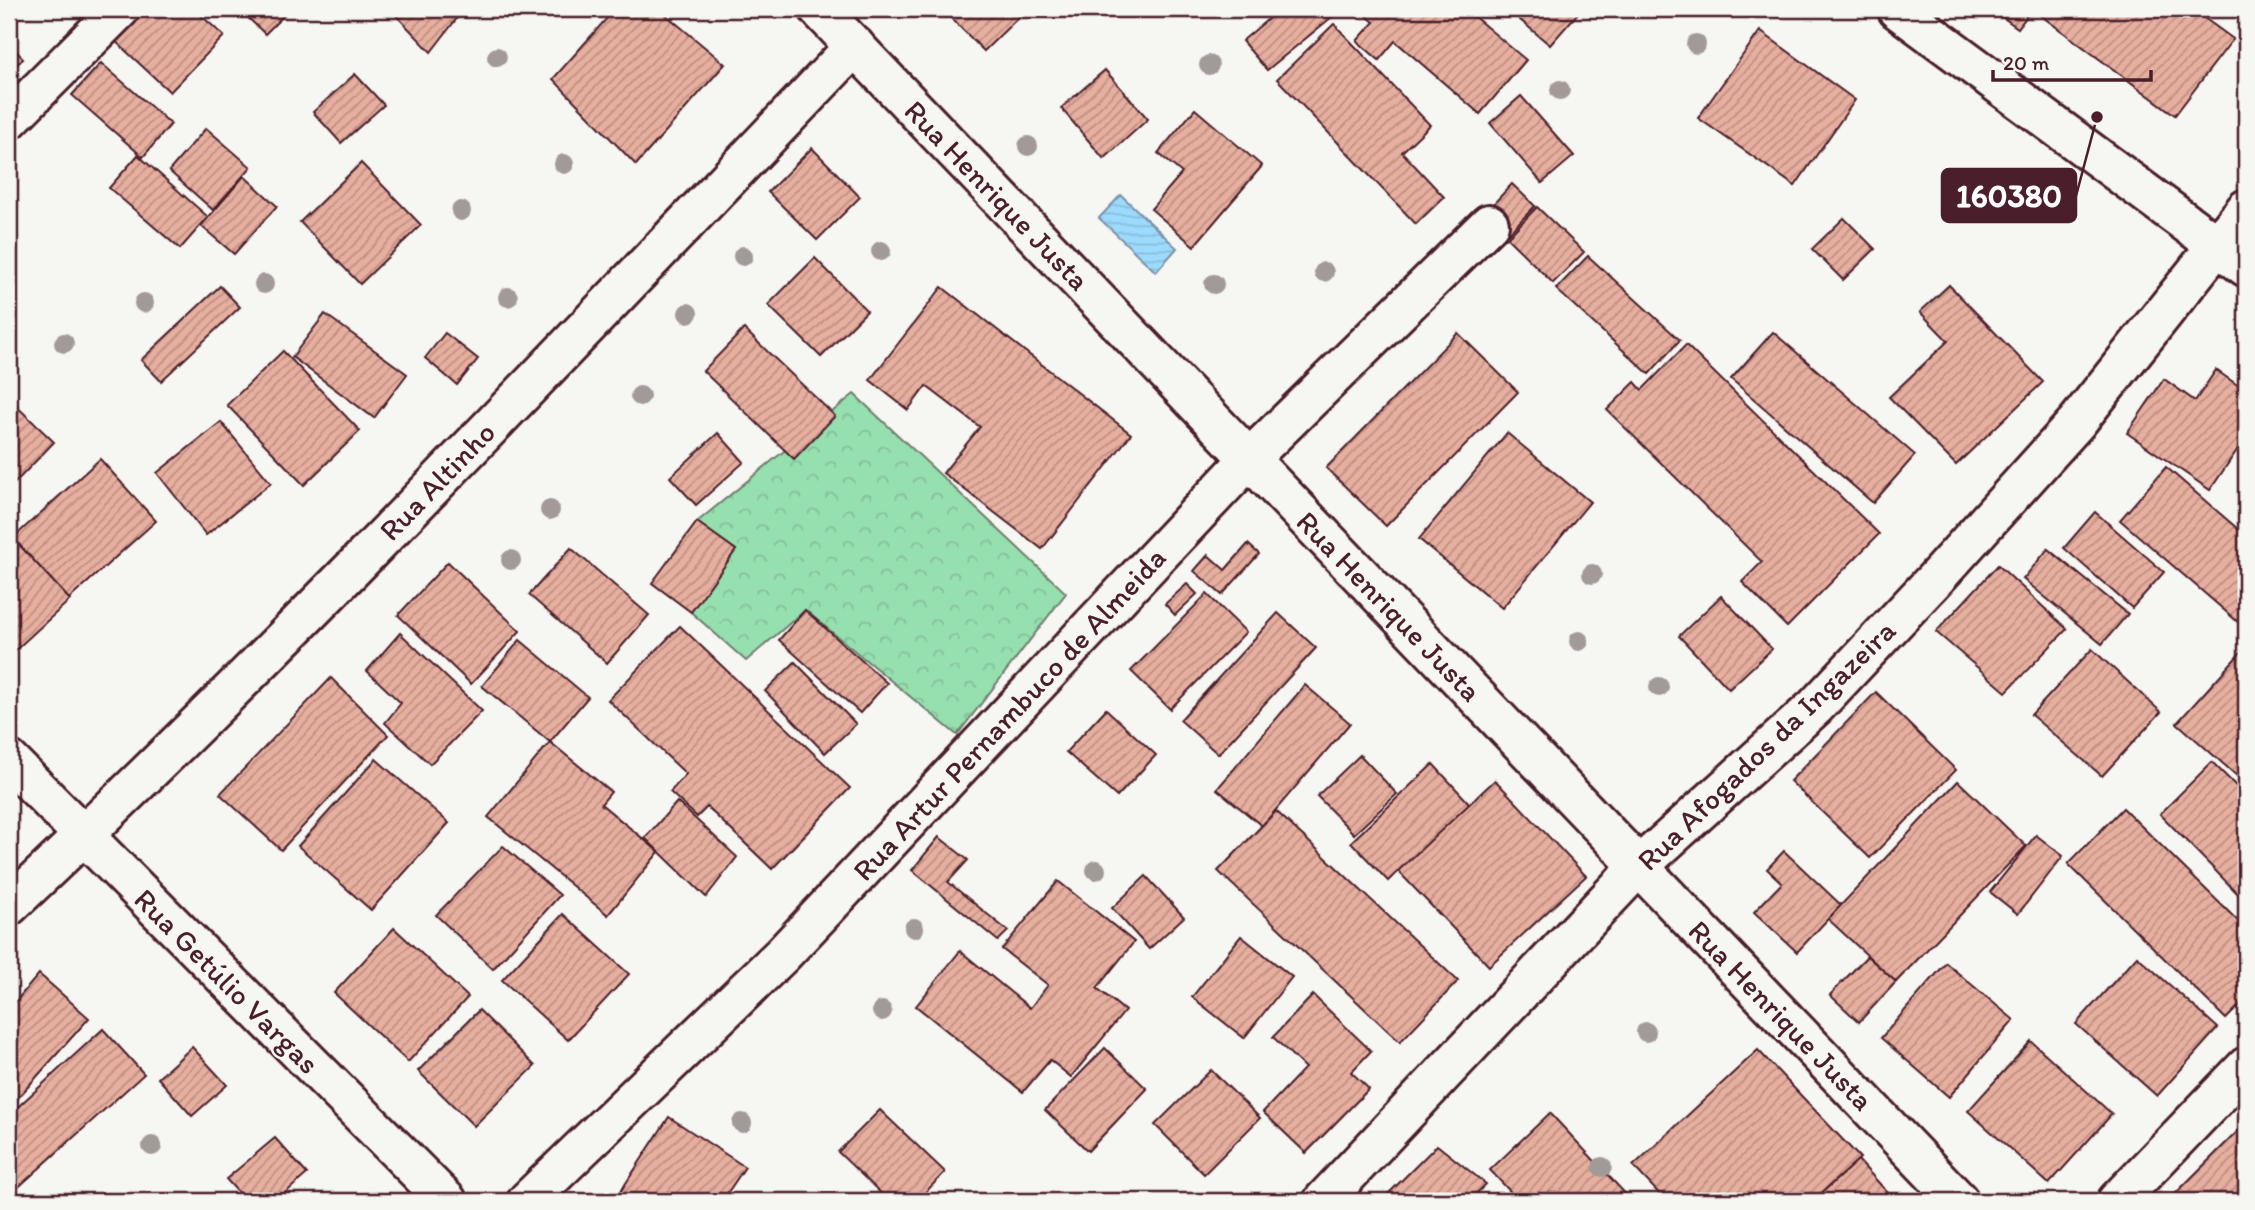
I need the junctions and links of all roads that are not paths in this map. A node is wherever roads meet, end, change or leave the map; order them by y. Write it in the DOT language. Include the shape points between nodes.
graph roads {
  1 [pos="120,9"];
  2 [pos="820,9"];
  3 [pos="1897,9"];
  4 [pos="855,46"];
  5 [pos="9,120"];
  6 [pos="2246,209"];
  7 [pos="1489,224"];
  8 [pos="2233,256"];
  9 [pos="1249,459"];
  10 [pos="9,760"];
  11 [pos="83,836"];
  12 [pos="1638,867"];
  13 [pos="9,906"];
  14 [pos="2246,1067"];
  15 [pos="447,1201"];
  16 [pos="527,1201"];
  17 [pos="1323,1201"];
  18 [pos="1959,1201"];
  19 [pos="2117,1201"];
  1 -- 5 [label="street"];
  2 -- 4 [label="street, Rua Henrique Justa"];
  3 -- 8 [label="street"];
  4 -- 9 [label="street, Rua Henrique Justa"];
  4 -- 11 [label="street, Rua Altinho" via="452,467"];
  6 -- 8 [label="street, Rua Afogados da Ingazeira"];
  7 -- 9 [label="street, Rua Artur Pernambuco de Almeida"];
  8 -- 12 [label="street, Rua Afogados da Ingazeira" via="1815,707"];
  9 -- 12 [label="street, Rua Henrique Justa"];
  9 -- 16 [label="street, Rua Artur Pernambuco de Almeida" via="783,954"];
  10 -- 11 [label="street, Rua Getúlio Vargas"];
  11 -- 13 [label="street, Rua Altinho"];
  11 -- 15 [label="street, Rua Getúlio Vargas"];
  12 -- 17 [label="street, Rua Afogados da Ingazeira"];
  12 -- 18 [label="street, Rua Henrique Justa"];
  14 -- 19 [label="street"];
}
